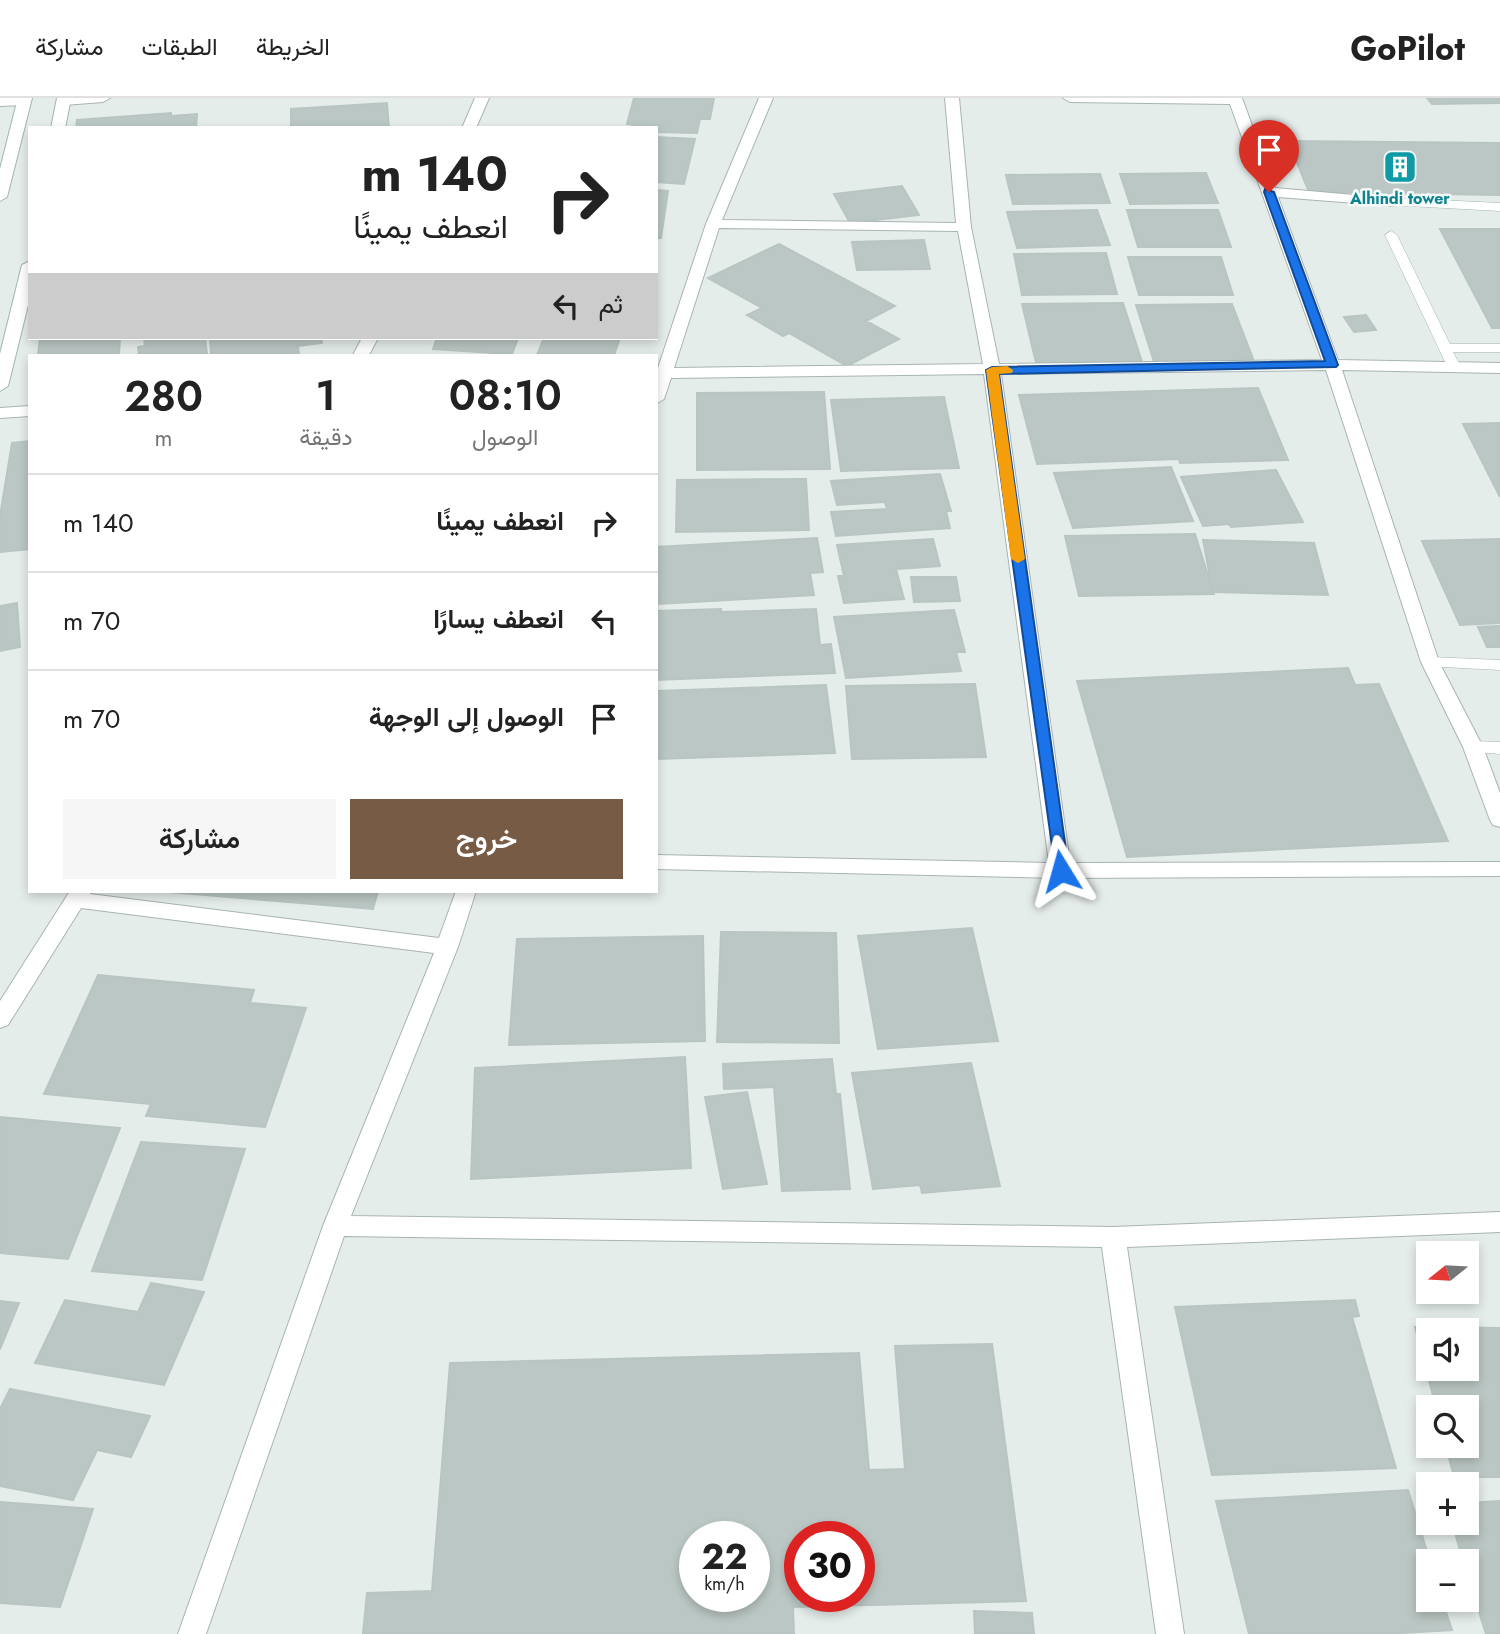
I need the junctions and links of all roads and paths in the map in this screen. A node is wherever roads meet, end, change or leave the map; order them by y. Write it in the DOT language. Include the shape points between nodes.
graph roads {
  1 [pos="103,98"];
  2 [pos="482,98"];
  3 [pos="766,98"];
  4 [pos="952,98"];
  5 [pos="1070,98"];
  6 [pos="24,99"];
  7 [pos="64,99"];
  8 [pos="1236,99"];
  9 [pos="0,102"];
  10 [pos="58,126"];
  11 [pos="470,126"];
  12 [pos="1269,192"];
  13 [pos="0,197"];
  14 [pos="1394,202"];
  15 [pos="1500,206"];
  16 [pos="713,224"];
  17 [pos="964,227"];
  18 [pos="1391,235"];
  19 [pos="28,273"];
  20 [pos="1446,348"];
  21 [pos="1500,348"];
  22 [pos="1332,365"];
  23 [pos="1454,365"];
  24 [pos="1500,368"];
  25 [pos="992,370"];
  26 [pos="667,373"];
  27 [pos="0,386"];
  28 [pos="658,394"];
  29 [pos="28,411"];
  30 [pos="0,413"];
  31 [pos="1430,662"];
  32 [pos="1500,665"];
  33 [pos="1472,747"];
  34 [pos="1500,748"];
  35 [pos="1500,820"];
  36 [pos="658,862"];
  37 [pos="1500,869"];
  38 [pos="1061,871"];
  39 [pos="465,893"];
  40 [pos="78,895"];
  41 [pos="447,947"];
  42 [pos="0,1019"];
  43 [pos="1500,1222"];
  44 [pos="335,1226"];
  45 [pos="1113,1237"];
  46 [pos="192,1634"];
  47 [pos="1170,1634"];
  1 -- 7 [label="street"];
  2 -- 11 [label="street"];
  3 -- 16 [label="street"];
  4 -- 17 [label="street"];
  5 -- 8 [label="street"];
  6 -- 9 [label="street"];
  6 -- 13 [label="street"];
  7 -- 10 [label="street"];
  8 -- 12 [label="street"];
  12 -- 14 [label="street"];
  12 -- 22 [label="street"];
  14 -- 15 [label="lane"];
  16 -- 17 [label="street"];
  16 -- 26 [label="street"];
  17 -- 25 [label="street"];
  18 -- 20 [label="lane"];
  19 -- 27 [label="street"];
  20 -- 21 [label="lane"];
  20 -- 23 [label="lane"];
  22 -- 23 [label="street"];
  22 -- 25 [label="street"];
  22 -- 31 [label="street"];
  23 -- 24 [label="street"];
  25 -- 26 [label="street"];
  25 -- 38 [label="street"];
  26 -- 28 [label="street"];
  29 -- 30 [label="street"];
  31 -- 32 [label="lane"];
  31 -- 33 [label="street"];
  33 -- 34 [label="lane"];
  33 -- 35 [label="street"];
  36 -- 38 [label="street"];
  37 -- 38 [label="street"];
  39 -- 41 [label="street"];
  40 -- 41 [label="street"];
  40 -- 42 [label="street"];
  41 -- 44 [label="street"];
  43 -- 45 [label="street"];
  44 -- 45 [label="street"];
  44 -- 46 [label="street"];
  45 -- 47 [label="street"];
}
